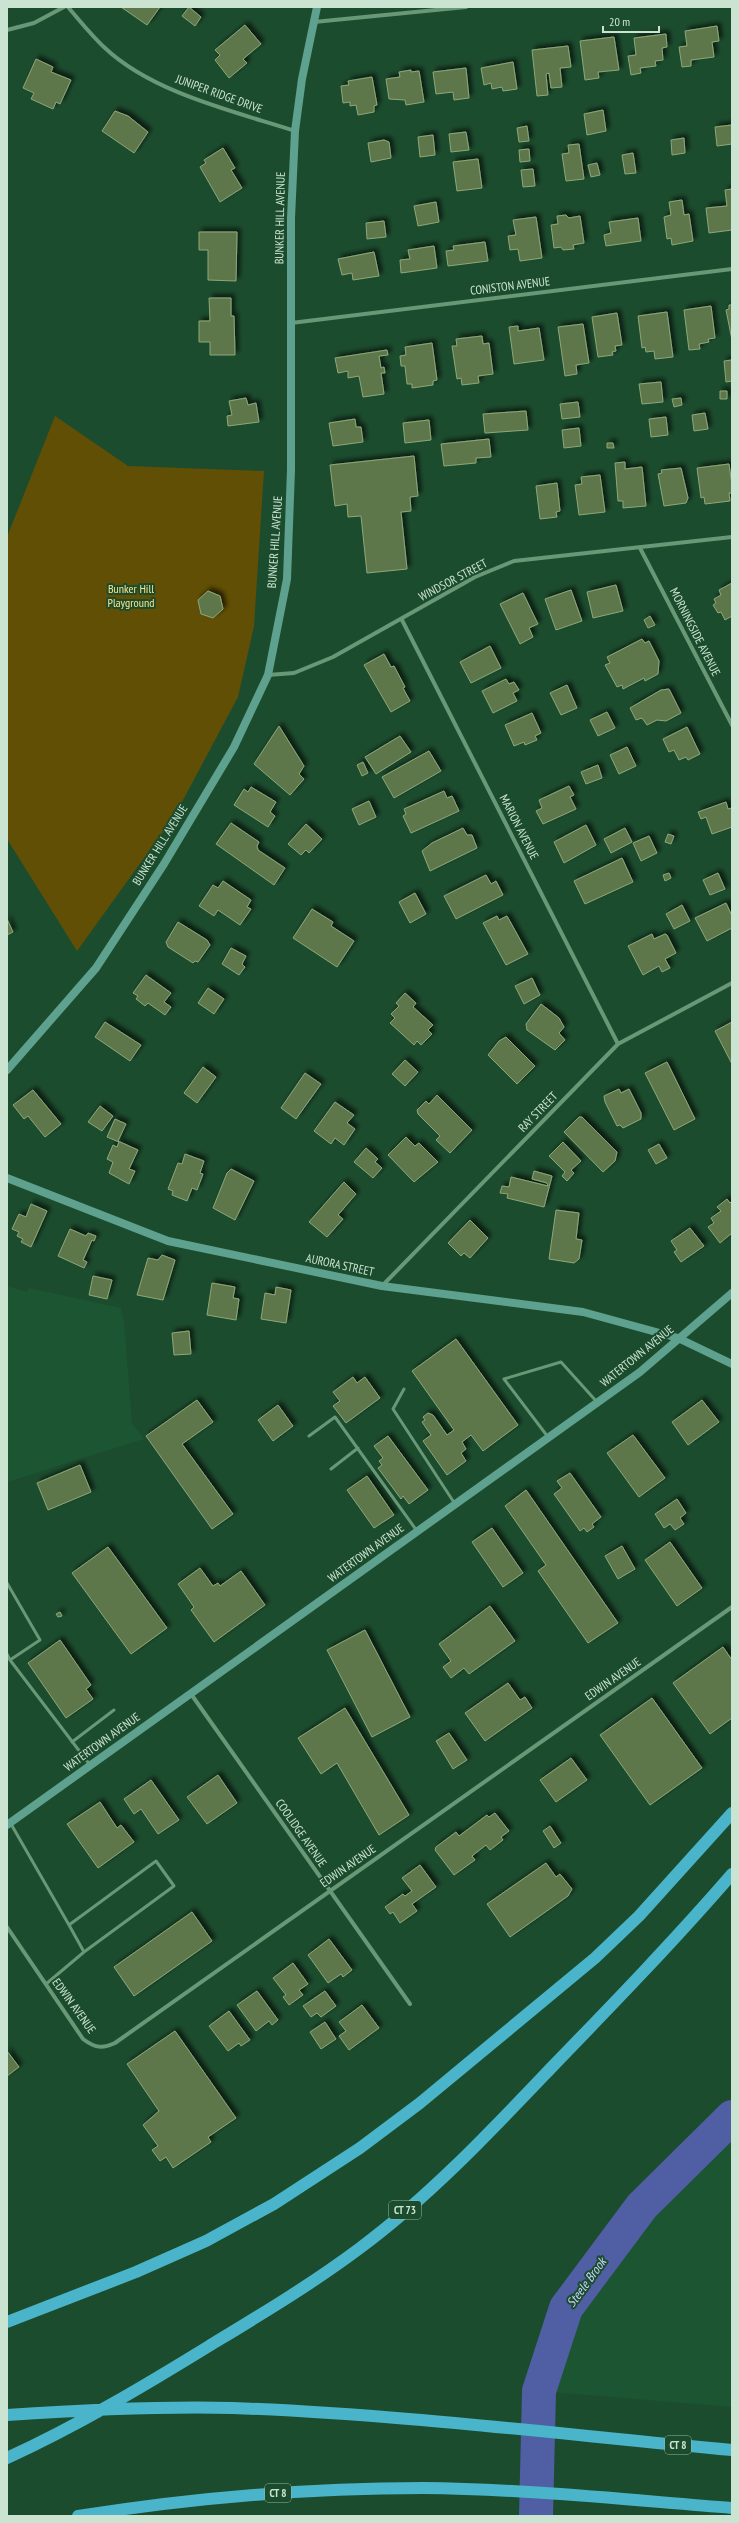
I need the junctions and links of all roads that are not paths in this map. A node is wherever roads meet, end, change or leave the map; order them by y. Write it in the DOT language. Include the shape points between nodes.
graph roads {
  1 [pos="64,7"];
  2 [pos="68,7"];
  3 [pos="317,7"];
  4 [pos="466,7"];
  5 [pos="314,22"];
  6 [pos="7,30"];
  7 [pos="294,131"];
  8 [pos="732,269"];
  9 [pos="291,324"];
  10 [pos="732,537"];
  11 [pos="640,548"];
  12 [pos="402,620"];
  13 [pos="268,675"];
  14 [pos="732,725"];
  15 [pos="732,983"];
  16 [pos="618,1044"];
  17 [pos="7,1070"];
  18 [pos="7,1178"];
  19 [pos="382,1286"];
  20 [pos="732,1293"];
  21 [pos="678,1338"];
  22 [pos="732,1364"];
  23 [pos="404,1389"];
  24 [pos="597,1402"];
  25 [pos="309,1436"];
  26 [pos="548,1437"];
  27 [pos="358,1448"];
  28 [pos="331,1469"];
  29 [pos="455,1504"];
  30 [pos="417,1531"];
  31 [pos="7,1583"];
  32 [pos="732,1607"];
  33 [pos="7,1654"];
  34 [pos="10,1660"];
  35 [pos="190,1693"];
  36 [pos="114,1710"];
  37 [pos="72,1742"];
  38 [pos="90,1766"];
  39 [pos="732,1813"];
  40 [pos="8,1824"];
  41 [pos="732,1874"];
  42 [pos="330,1891"];
  43 [pos="69,1925"];
  44 [pos="7,1927"];
  45 [pos="84,1952"];
  46 [pos="46,1984"];
  47 [pos="410,2004"];
  48 [pos="7,2322"];
  49 [pos="7,2416"];
  50 [pos="732,2450"];
  51 [pos="7,2458"];
  52 [pos="732,2508"];
  53 [pos="78,2516"];
  1 -- 6 [label="street" via="34,23"];
  2 -- 7 [label="street, JUNIPER RIDGE DRIVE" via="105,49 143,75 192,98"];
  3 -- 5 [label="main road, BUNKER HILL AVENUE"];
  4 -- 5 [label="street"];
  5 -- 7 [label="main road, BUNKER HILL AVENUE"];
  7 -- 9 [label="main road, BUNKER HILL AVENUE"];
  8 -- 9 [label="street, CONISTON AVENUE"];
  9 -- 13 [label="main road, BUNKER HILL AVENUE" via="291,470 287,579"];
  10 -- 11 [label="street, WINDSOR STREET"];
  11 -- 12 [label="street, WINDSOR STREET" via="559,554 514,561 475,577"];
  11 -- 14 [label="street, MORNINGSIDE AVENUE"];
  12 -- 13 [label="street, WINDSOR STREET" via="301,671"];
  12 -- 16 [label="street, MARION AVENUE"];
  13 -- 17 [label="main road, BUNKER HILL AVENUE" via="234,747 164,864 96,968"];
  15 -- 16 [label="street, RAY STREET"];
  16 -- 19 [label="street, RAY STREET"];
  18 -- 19 [label="main road, AURORA STREET" via="168,1242"];
  19 -- 21 [label="main road, AURORA STREET" via="583,1312"];
  20 -- 21 [label="main road, WATERTOWN AVENUE"];
  21 -- 22 [label="main road, AURORA STREET"];
  21 -- 24 [label="main road, WATERTOWN AVENUE" via="640,1372"];
  23 -- 29 [label="lane" via="392,1409"];
  24 -- 26 [label="main road, WATERTOWN AVENUE"];
  24 -- 26 [label="lane" via="561,1362 504,1379"];
  25 -- 27 [label="lane" via="335,1417"];
  26 -- 29 [label="main road, WATERTOWN AVENUE"];
  27 -- 28 [label="lane"];
  27 -- 30 [label="lane"];
  29 -- 30 [label="main road, WATERTOWN AVENUE"];
  30 -- 35 [label="main road, WATERTOWN AVENUE"];
  31 -- 34 [label="lane" via="40,1640"];
  32 -- 42 [label="street, EDWIN AVENUE"];
  33 -- 34 [label="lane"];
  34 -- 37 [label="lane"];
  35 -- 38 [label="main road, WATERTOWN AVENUE"];
  35 -- 42 [label="street, COOLIDGE AVENUE"];
  36 -- 37 [label="lane"];
  37 -- 38 [label="lane"];
  38 -- 40 [label="main road, WATERTOWN AVENUE"];
  39 -- 48 [label="highway" via="639,1916 595,1958 432,2093 360,2148 274,2204 206,2241 136,2272"];
  40 -- 43 [label="lane"];
  41 -- 51 [label="highway, CT 73" via="678,1937 513,2108 439,2182 360,2248 283,2301 132,2392 43,2442"];
  42 -- 46 [label="street, EDWIN AVENUE" via="115,2043 104,2048 93,2046 83,2039"];
  42 -- 47 [label="street, COOLIDGE AVENUE"];
  43 -- 45 [label="lane"];
  43 -- 45 [label="lane" via="156,1861 174,1886"];
  44 -- 46 [label="street, EDWIN AVENUE"];
  45 -- 46 [label="lane"];
  49 -- 50 [label="highway, CT 8" via="112,2409 234,2408 468,2425"];
  52 -- 53 [label="highway, CT 8" via="480,2490 298,2491 220,2497"];
}
